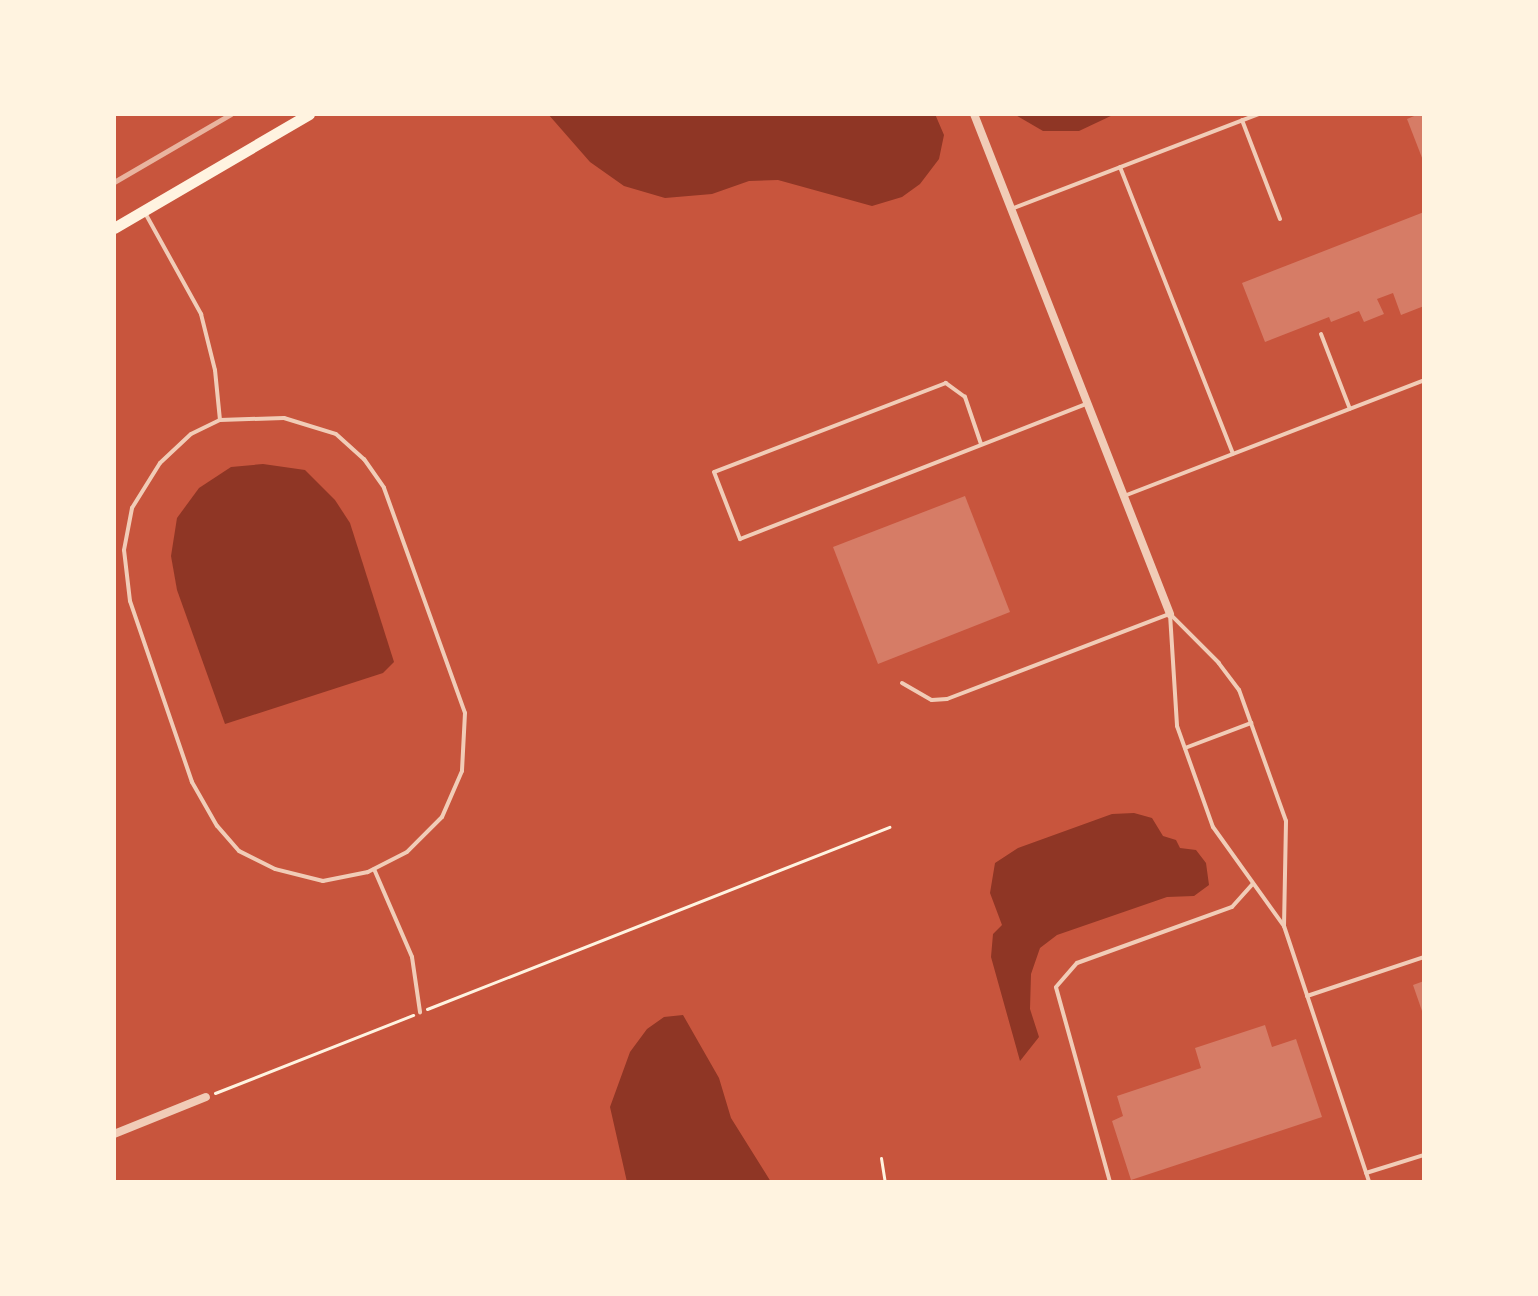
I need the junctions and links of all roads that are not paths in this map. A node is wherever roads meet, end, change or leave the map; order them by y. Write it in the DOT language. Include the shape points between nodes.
graph roads {
  1 [pos="309,114"];
  2 [pos="974,114"];
  3 [pos="1258,114"];
  4 [pos="1242,120"];
  5 [pos="1120,167"];
  6 [pos="1011,209"];
  7 [pos="144,211"];
  8 [pos="1280,219"];
  9 [pos="114,228"];
  10 [pos="1321,334"];
  11 [pos="1424,380"];
  12 [pos="1088,403"];
  13 [pos="1350,409"];
  14 [pos="220,420"];
  15 [pos="981,444"];
  16 [pos="1233,454"];
  17 [pos="1124,496"];
  18 [pos="1170,614"];
  19 [pos="902,683"];
  20 [pos="1251,723"];
  21 [pos="1185,748"];
  22 [pos="374,869"];
  23 [pos="1253,884"];
  24 [pos="1284,926"];
  25 [pos="1424,957"];
  26 [pos="1307,996"];
  27 [pos="420,1012"];
  28 [pos="206,1097"];
  29 [pos="114,1134"];
  30 [pos="1424,1155"];
  31 [pos="1366,1173"];
  32 [pos="1110,1182"];
  33 [pos="1369,1182"];
  1 -- 7 [label="main road"];
  2 -- 6 [label="street"];
  3 -- 4 [label="lane"];
  4 -- 5 [label="lane"];
  4 -- 8 [label="lane"];
  5 -- 6 [label="lane"];
  5 -- 16 [label="lane"];
  6 -- 12 [label="street"];
  7 -- 9 [label="main road"];
  7 -- 14 [label="lane" via="201,314"];
  10 -- 13 [label="lane"];
  11 -- 13 [label="lane"];
  12 -- 15 [label="lane"];
  12 -- 17 [label="street"];
  13 -- 16 [label="lane"];
  14 -- 22 [label="lane" via="284,418 336,434 364,459 384,488 465,713 462,771 442,817 407,852"];
  14 -- 22 [label="lane" via="191,434 160,463 132,508 124,550 130,601 187,767 217,826 239,851 275,869 323,881"];
  15 -- 15 [label="lane" via="740,539 714,472 946,383 965,397"];
  16 -- 17 [label="lane"];
  17 -- 18 [label="street"];
  18 -- 19 [label="lane" via="947,699 924,697"];
  18 -- 20 [label="lane" via="1219,663 1239,690"];
  18 -- 21 [label="lane" via="1173,708"];
  20 -- 21 [label="lane"];
  20 -- 24 [label="lane" via="1286,821"];
  21 -- 23 [label="lane" via="1213,827"];
  22 -- 27 [label="lane" via="412,957"];
  23 -- 24 [label="lane"];
  23 -- 32 [label="lane" via="1232,907 1077,963 1056,987"];
  24 -- 26 [label="lane"];
  25 -- 26 [label="lane"];
  26 -- 31 [label="lane"];
  28 -- 29 [label="street"];
  30 -- 31 [label="lane"];
  31 -- 33 [label="lane"];
}
